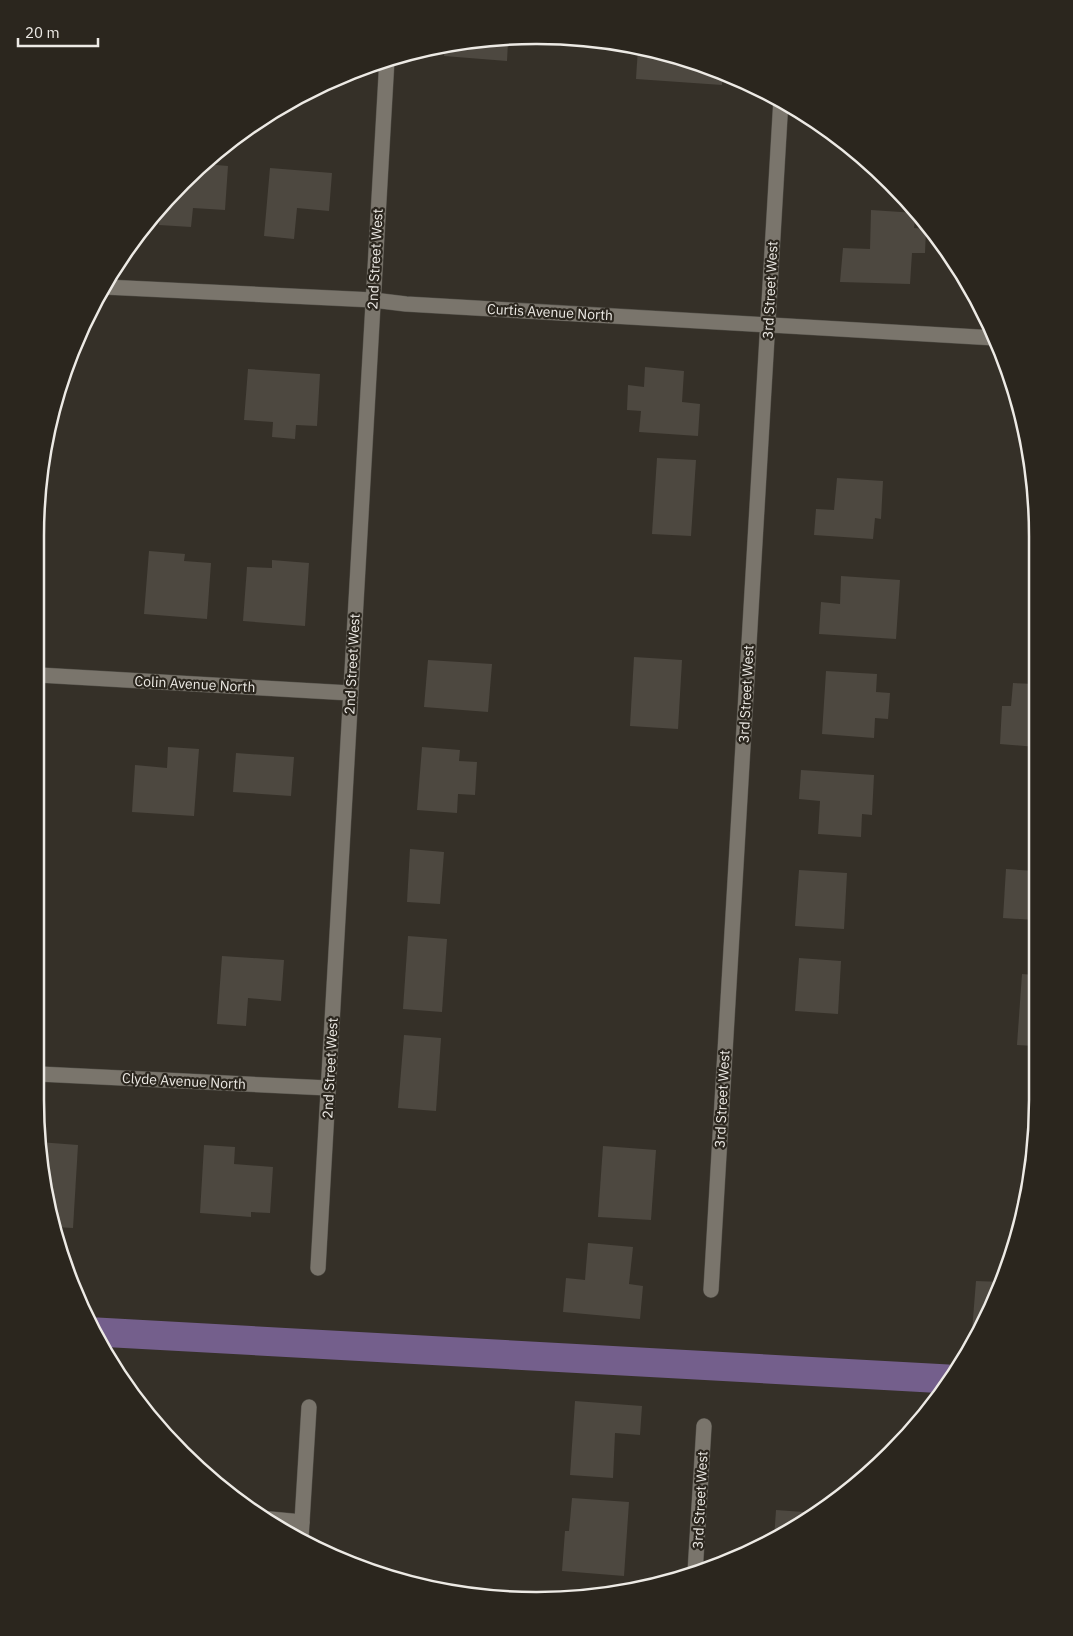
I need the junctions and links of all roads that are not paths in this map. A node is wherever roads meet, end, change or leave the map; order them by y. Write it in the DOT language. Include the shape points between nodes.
graph roads {
  1 [pos="387,68"];
  2 [pos="780,109"];
  3 [pos="112,287"];
  4 [pos="373,300"];
  5 [pos="768,324"];
  6 [pos="987,338"];
  7 [pos="44,675"];
  8 [pos="350,693"];
  9 [pos="44,1074"];
  10 [pos="328,1088"];
  11 [pos="318,1268"];
  12 [pos="711,1290"];
  13 [pos="309,1407"];
  14 [pos="704,1426"];
  15 [pos="282,1521"];
  16 [pos="302,1522"];
  17 [pos="301,1532"];
  18 [pos="695,1566"];
  1 -- 4 [label="street, 2nd Street West"];
  2 -- 5 [label="street, 3rd Street West"];
  3 -- 4 [label="street, Curtis Avenue North"];
  4 -- 5 [label="street, Curtis Avenue North"];
  4 -- 8 [label="street, 2nd Street West"];
  5 -- 6 [label="street, Curtis Avenue North"];
  5 -- 12 [label="street, 3rd Street West"];
  7 -- 8 [label="street, Colin Avenue North"];
  8 -- 10 [label="street, 2nd Street West"];
  9 -- 10 [label="street, Clyde Avenue North"];
  10 -- 11 [label="street, 2nd Street West"];
  13 -- 16 [label="street"];
  14 -- 18 [label="street, 3rd Street West"];
  15 -- 16 [label="street"];
  16 -- 17 [label="street"];
}
